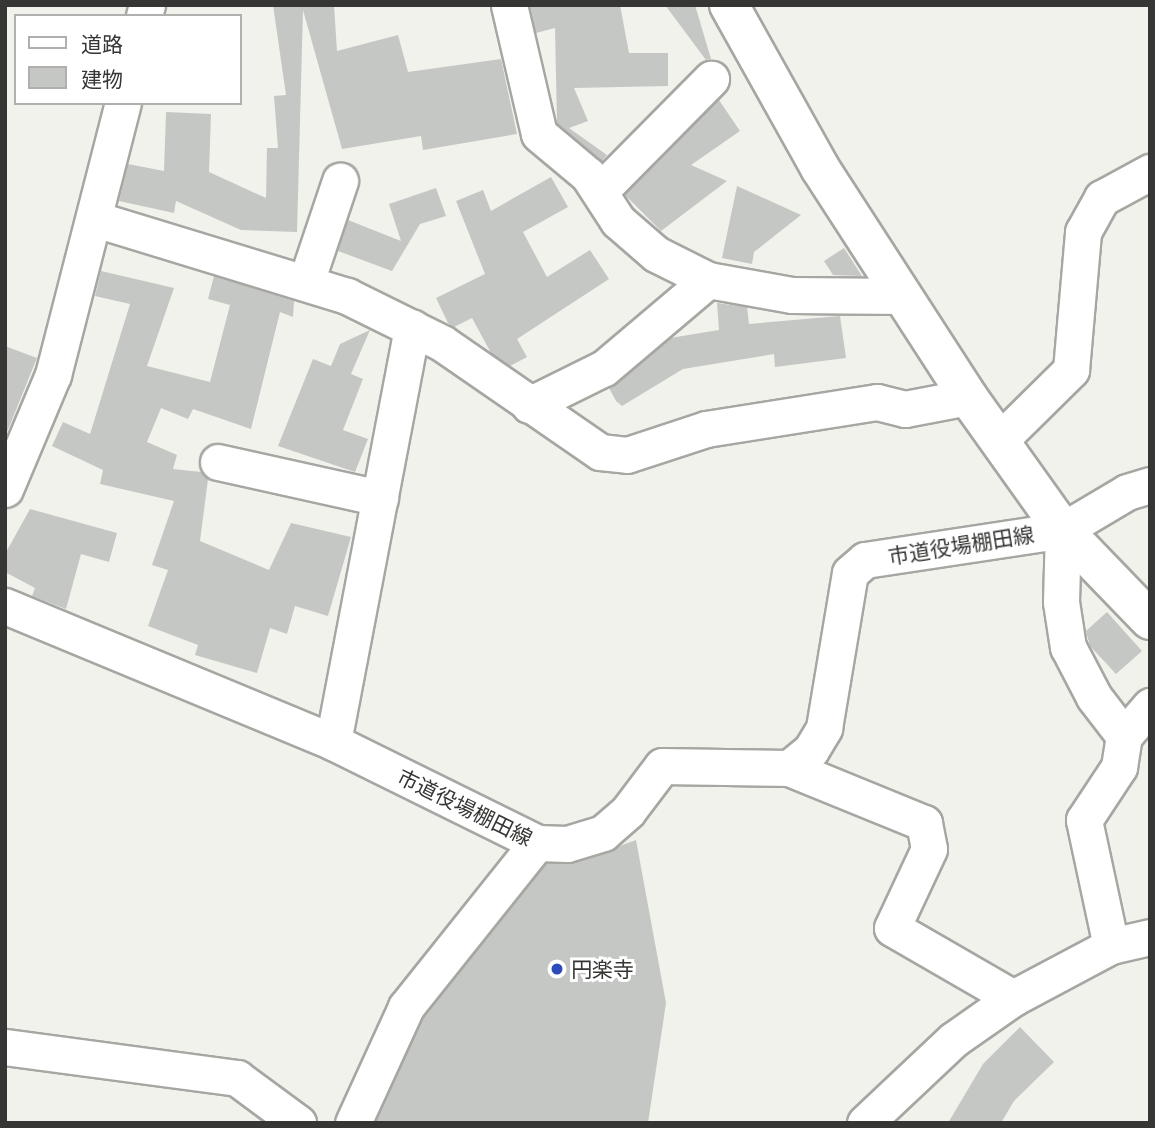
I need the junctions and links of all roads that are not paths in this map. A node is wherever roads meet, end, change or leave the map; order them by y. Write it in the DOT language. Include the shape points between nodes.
graph roads {
  1 [pos="509,5"];
  2 [pos="729,5"];
  3 [pos="711,79"];
  4 [pos="123,105"];
  5 [pos="1150,172"];
  6 [pos="340,181"];
  7 [pos="600,191"];
  8 [pos="95,219"];
  9 [pos="708,280"];
  10 [pos="306,282"];
  11 [pos="903,296"];
  12 [pos="412,327"];
  13 [pos="968,397"];
  14 [pos="529,405"];
  15 [pos="1000,440"];
  16 [pos="218,462"];
  17 [pos="1150,485"];
  18 [pos="5,489"];
  19 [pos="380,498"];
  20 [pos="1063,530"];
  21 [pos="5,606"];
  22 [pos="1150,620"];
  23 [pos="1150,706"];
  24 [pos="1124,736"];
  25 [pos="333,742"];
  26 [pos="789,768"];
  27 [pos="537,843"];
  28 [pos="1150,937"];
  29 [pos="1111,946"];
  30 [pos="1013,998"];
  31 [pos="5,1047"];
  32 [pos="298,1123"];
  33 [pos="353,1123"];
  34 [pos="865,1123"];
  1 -- 7 [label="street" via="539,134"];
  2 -- 11 [label="street" via="820,168"];
  3 -- 7 [label="street"];
  4 -- 8 [label="street"];
  5 -- 15 [label="street" via="1102,198 1083,232 1071,370"];
  6 -- 10 [label="street"];
  7 -- 9 [label="street" via="618,221 656,254"];
  8 -- 10 [label="street"];
  8 -- 18 [label="street" via="53,375"];
  9 -- 11 [label="street" via="792,295"];
  9 -- 14 [label="street" via="604,368"];
  10 -- 12 [label="street"];
  11 -- 13 [label="street"];
  12 -- 14 [label="street"];
  12 -- 19 [label="street"];
  13 -- 14 [label="street" via="940,406 905,409 877,402 706,429 627,455 600,452"];
  13 -- 15 [label="street"];
  15 -- 20 [label="street"];
  16 -- 19 [label="street"];
  17 -- 20 [label="street" via="1126,492"];
  19 -- 25 [label="street"];
  20 -- 22 [label="street"];
  20 -- 24 [label="street" via="1061,602 1068,646 1094,696"];
  20 -- 26 [label="street, 市道役場棚田線" via="865,560 850,573 824,728 811,750"];
  21 -- 25 [label="street, 市道役場棚田線"];
  23 -- 24 [label="street"];
  24 -- 29 [label="street" via="1119,767 1084,820"];
  25 -- 27 [label="street, 市道役場棚田線"];
  26 -- 27 [label="street, 市道役場棚田線" via="662,766 628,811 603,833 567,844"];
  26 -- 30 [label="street" via="924,823 929,849 892,929"];
  27 -- 33 [label="street" via="406,1007"];
  28 -- 29 [label="street"];
  29 -- 30 [label="street"];
  30 -- 34 [label="street" via="953,1040"];
  31 -- 32 [label="street" via="237,1078"];
}
